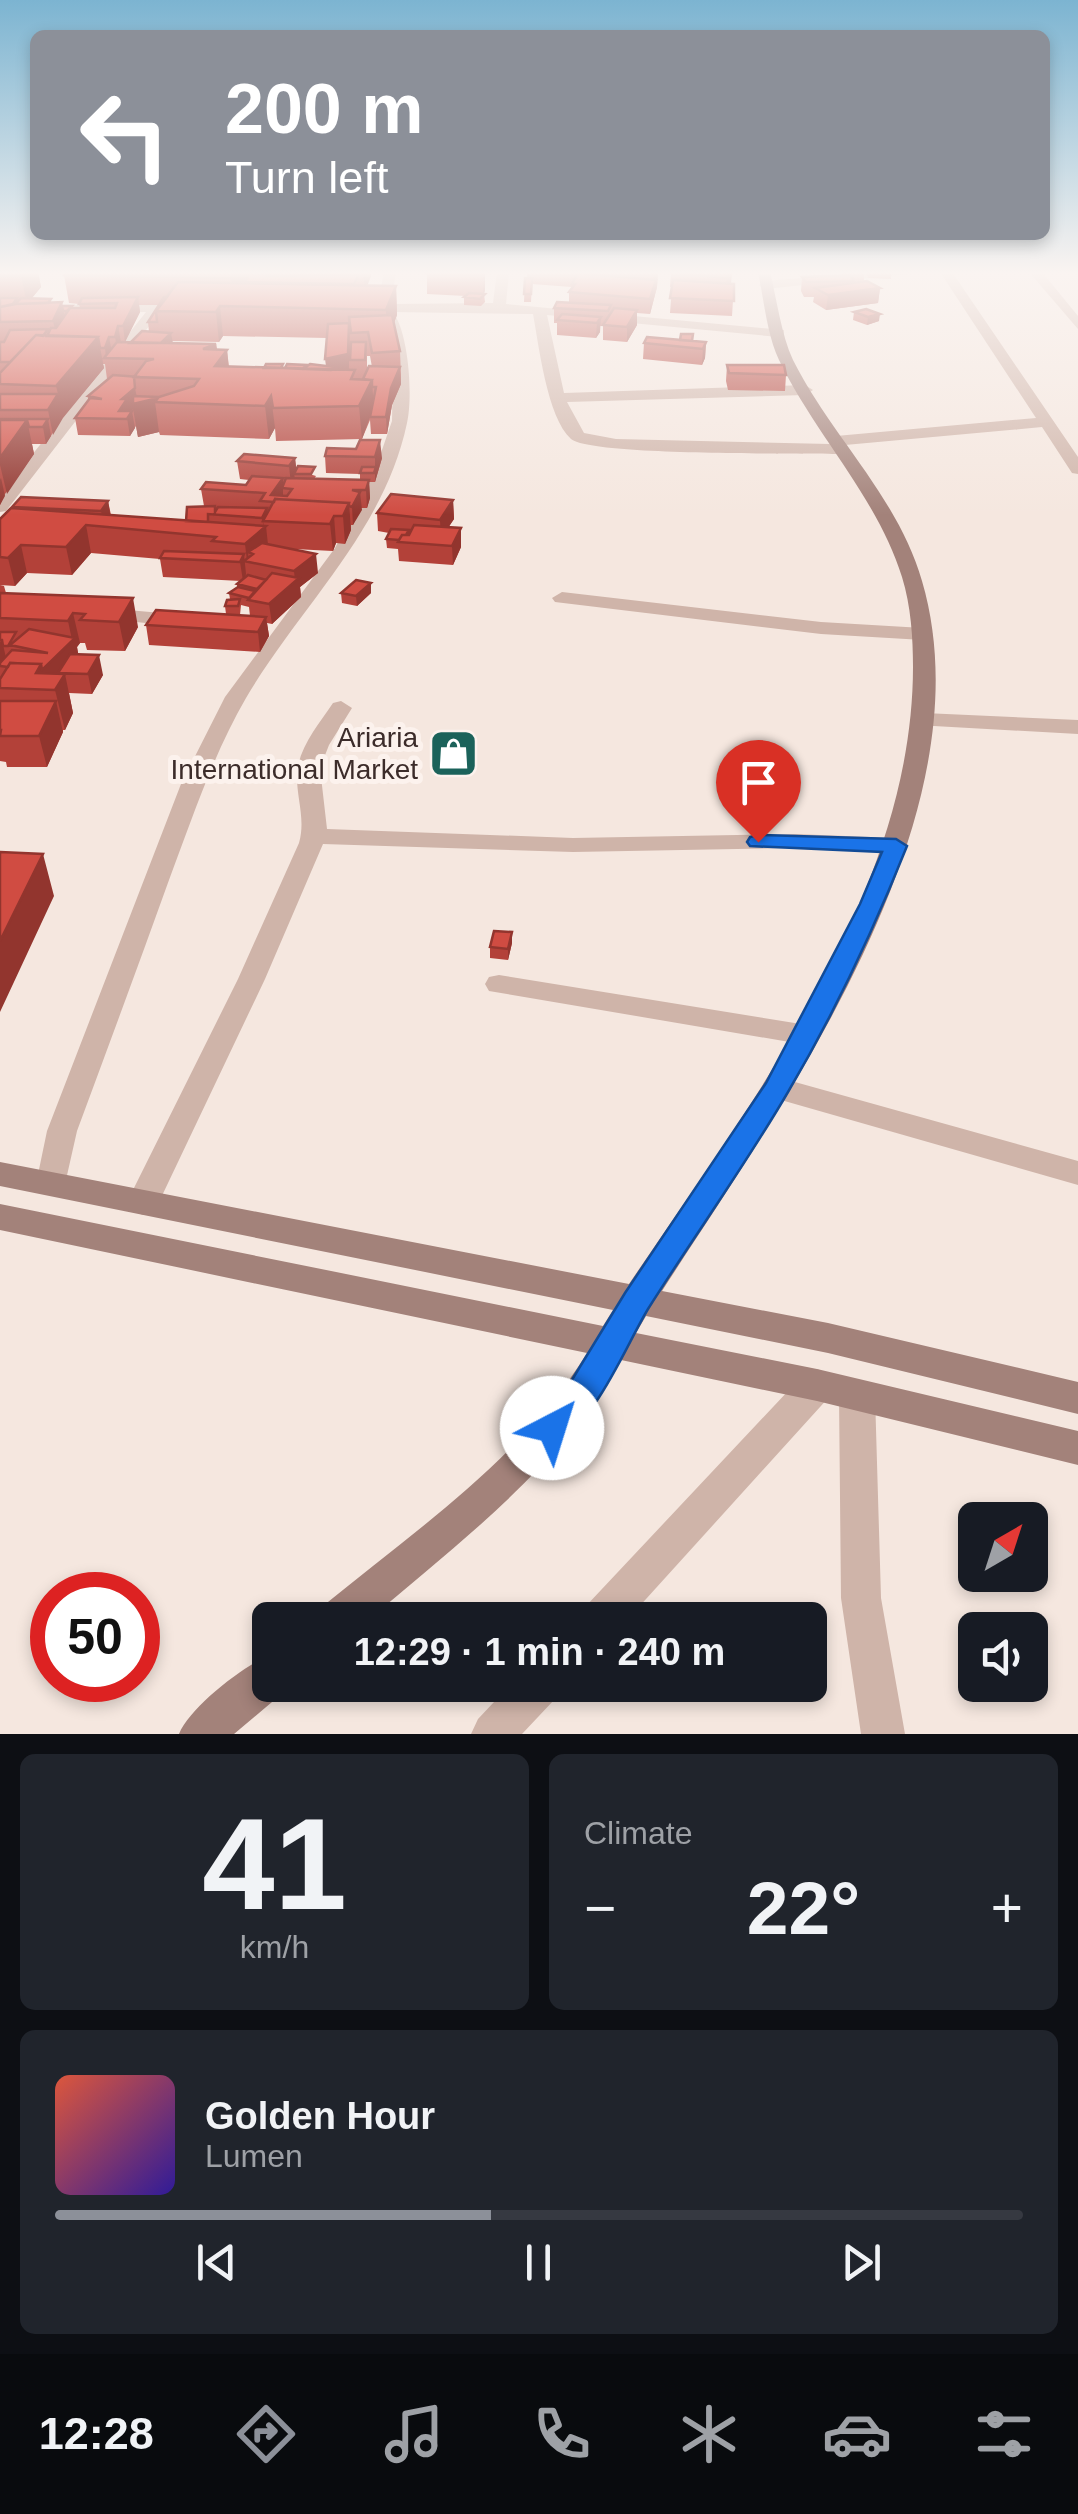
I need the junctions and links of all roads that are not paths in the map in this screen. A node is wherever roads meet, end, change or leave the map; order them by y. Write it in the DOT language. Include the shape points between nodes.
graph roads {
  1 [pos="118,353"];
  2 [pos="399,353"];
  3 [pos="548,353"];
  4 [pos="785,353"];
  5 [pos="1001,353"];
  6 [pos="805,390"];
  7 [pos="558,398"];
  8 [pos="1048,422"];
  9 [pos="839,445"];
  10 [pos="1078,469"];
  11 [pos="0,507"];
  12 [pos="562,598"];
  13 [pos="92,613"];
  14 [pos="208,623"];
  15 [pos="924,634"];
  16 [pos="341,708"];
  17 [pos="924,720"];
  18 [pos="1078,727"];
  19 [pos="314,836"];
  20 [pos="896,846"];
  21 [pos="499,984"];
  22 [pos="808,1035"];
  23 [pos="777,1088"];
  24 [pos="1078,1173"];
  25 [pos="0,1174"];
  26 [pos="52,1184"];
  27 [pos="143,1202"];
  28 [pos="0,1217"];
  29 [pos="636,1302"];
  30 [pos="611,1343"];
  31 [pos="817,1385"];
  32 [pos="857,1396"];
  33 [pos="1078,1398"];
  34 [pos="1078,1448"];
  35 [pos="359,1602"];
  36 [pos="617,1602"];
  37 [pos="252,1691"];
  38 [pos="523,1702"];
  39 [pos="201,1734"];
  40 [pos="493,1734"];
  41 [pos="882,1734"];
  1 -- 11 [label="street"];
  2 -- 26 [label="street" via="400,422 381,476 344,548 275,629 193,784 62,1131"];
  3 -- 7 [label="street"];
  4 -- 6 [label="main road"];
  5 -- 8 [label="street"];
  6 -- 7 [label="street"];
  6 -- 9 [label="main road"];
  7 -- 9 [label="street" via="571,428 591,442"];
  8 -- 9 [label="street"];
  8 -- 10 [label="street"];
  9 -- 15 [label="main road" via="893,528"];
  12 -- 15 [label="street"];
  13 -- 14 [label="street"];
  15 -- 17 [label="main road"];
  16 -- 19 [label="street" via="308,769"];
  17 -- 18 [label="street"];
  17 -- 20 [label="main road"];
  19 -- 20 [label="street"];
  19 -- 27 [label="street"];
  20 -- 22 [label="main road"];
  21 -- 22 [label="street"];
  22 -- 23 [label="main road"];
  23 -- 24 [label="street"];
  23 -- 29 [label="main road"];
  25 -- 26 [label="main road"];
  26 -- 27 [label="main road"];
  27 -- 29 [label="main road"];
  28 -- 30 [label="main road"];
  29 -- 30 [label="main road"];
  29 -- 33 [label="main road" via="828,1338"];
  30 -- 31 [label="main road"];
  30 -- 35 [label="main road" via="579,1398 498,1486"];
  31 -- 32 [label="main road"];
  31 -- 36 [label="street"];
  32 -- 34 [label="main road"];
  32 -- 41 [label="street" via="861,1598"];
  37 -- 39 [label="main road"];
  38 -- 40 [label="street"];
}
